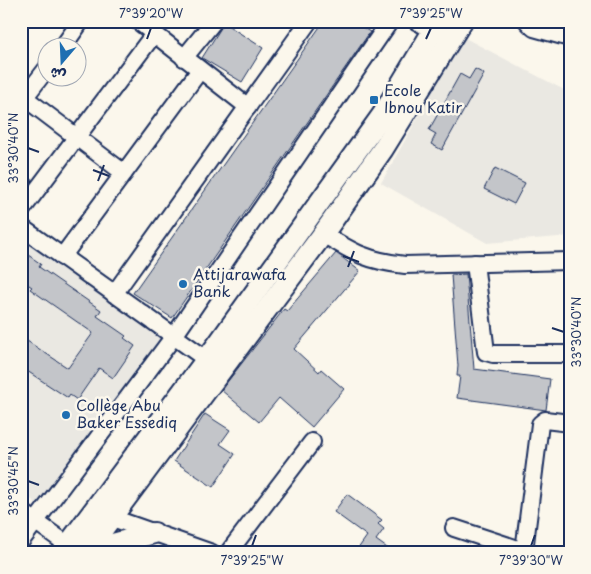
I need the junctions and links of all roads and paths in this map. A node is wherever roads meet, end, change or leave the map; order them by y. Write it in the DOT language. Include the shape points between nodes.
graph roads {
  1 [pos="81,21"];
  2 [pos="138,21"];
  3 [pos="214,21"];
  4 [pos="309,21"];
  5 [pos="390,21"];
  6 [pos="416,21"];
  7 [pos="462,21"];
  8 [pos="527,21"];
  9 [pos="441,30"];
  10 [pos="154,34"];
  11 [pos="69,38"];
  12 [pos="570,38"];
  13 [pos="184,58"];
  14 [pos="200,70"];
  15 [pos="38,80"];
  16 [pos="23,100"];
  17 [pos="248,107"];
  18 [pos="77,137"];
  19 [pos="124,173"];
  20 [pos="21,211"];
  21 [pos="21,226"];
  22 [pos="323,234"];
  23 [pos="62,257"];
  24 [pos="570,261"];
  25 [pos="475,263"];
  26 [pos="114,294"];
  27 [pos="174,336"];
  28 [pos="570,354"];
  29 [pos="206,359"];
  30 [pos="570,422"];
  31 [pos="312,442"];
  32 [pos="21,511"];
  33 [pos="92,511"];
  34 [pos="111,517"];
  35 [pos="35,521"];
  36 [pos="454,528"];
  37 [pos="154,533"];
  38 [pos="21,541"];
  39 [pos="76,550"];
  40 [pos="527,552"];
  41 [pos="212,553"];
  42 [pos="228,553"];
  1 -- 11 [label="street"];
  2 -- 10 [label="street"];
  3 -- 13 [label="street"];
  4 -- 17 [label="street"];
  5 -- 27 [label="street"];
  6 -- 9 [label="street"];
  7 -- 9 [label="street"];
  8 -- 12 [label="street" via="534,28"];
  9 -- 22 [label="street" via="383,149"];
  9 -- 29 [label="street"];
  10 -- 13 [label="street"];
  10 -- 18 [label="street"];
  13 -- 14 [label="street"];
  14 -- 17 [label="street"];
  14 -- 19 [label="street"];
  15 -- 16 [label="street"];
  16 -- 18 [label="street"];
  17 -- 26 [label="street"];
  18 -- 19 [label="street"];
  18 -- 20 [label="street"];
  19 -- 23 [label="street"];
  21 -- 23 [label="street"];
  22 -- 25 [label="street" via="358,256 378,262 405,265"];
  22 -- 34 [label="street"];
  23 -- 26 [label="street"];
  24 -- 25 [label="street"];
  25 -- 28 [label="street" via="486,352"];
  26 -- 27 [label="street"];
  27 -- 29 [label="street"];
  27 -- 35 [label="street"];
  29 -- 33 [label="street"];
  30 -- 40 [label="street" via="544,420 540,424"];
  31 -- 42 [label="street"];
  32 -- 35 [label="street"];
  33 -- 34 [label="street"];
  33 -- 39 [label="street"];
  34 -- 37 [label="street"];
  34 -- 39 [label="street"];
  35 -- 38 [label="street"];
  35 -- 39 [label="street"];
  36 -- 40 [label="street"];
  37 -- 39 [label="street"];
  37 -- 41 [label="street"];
}
